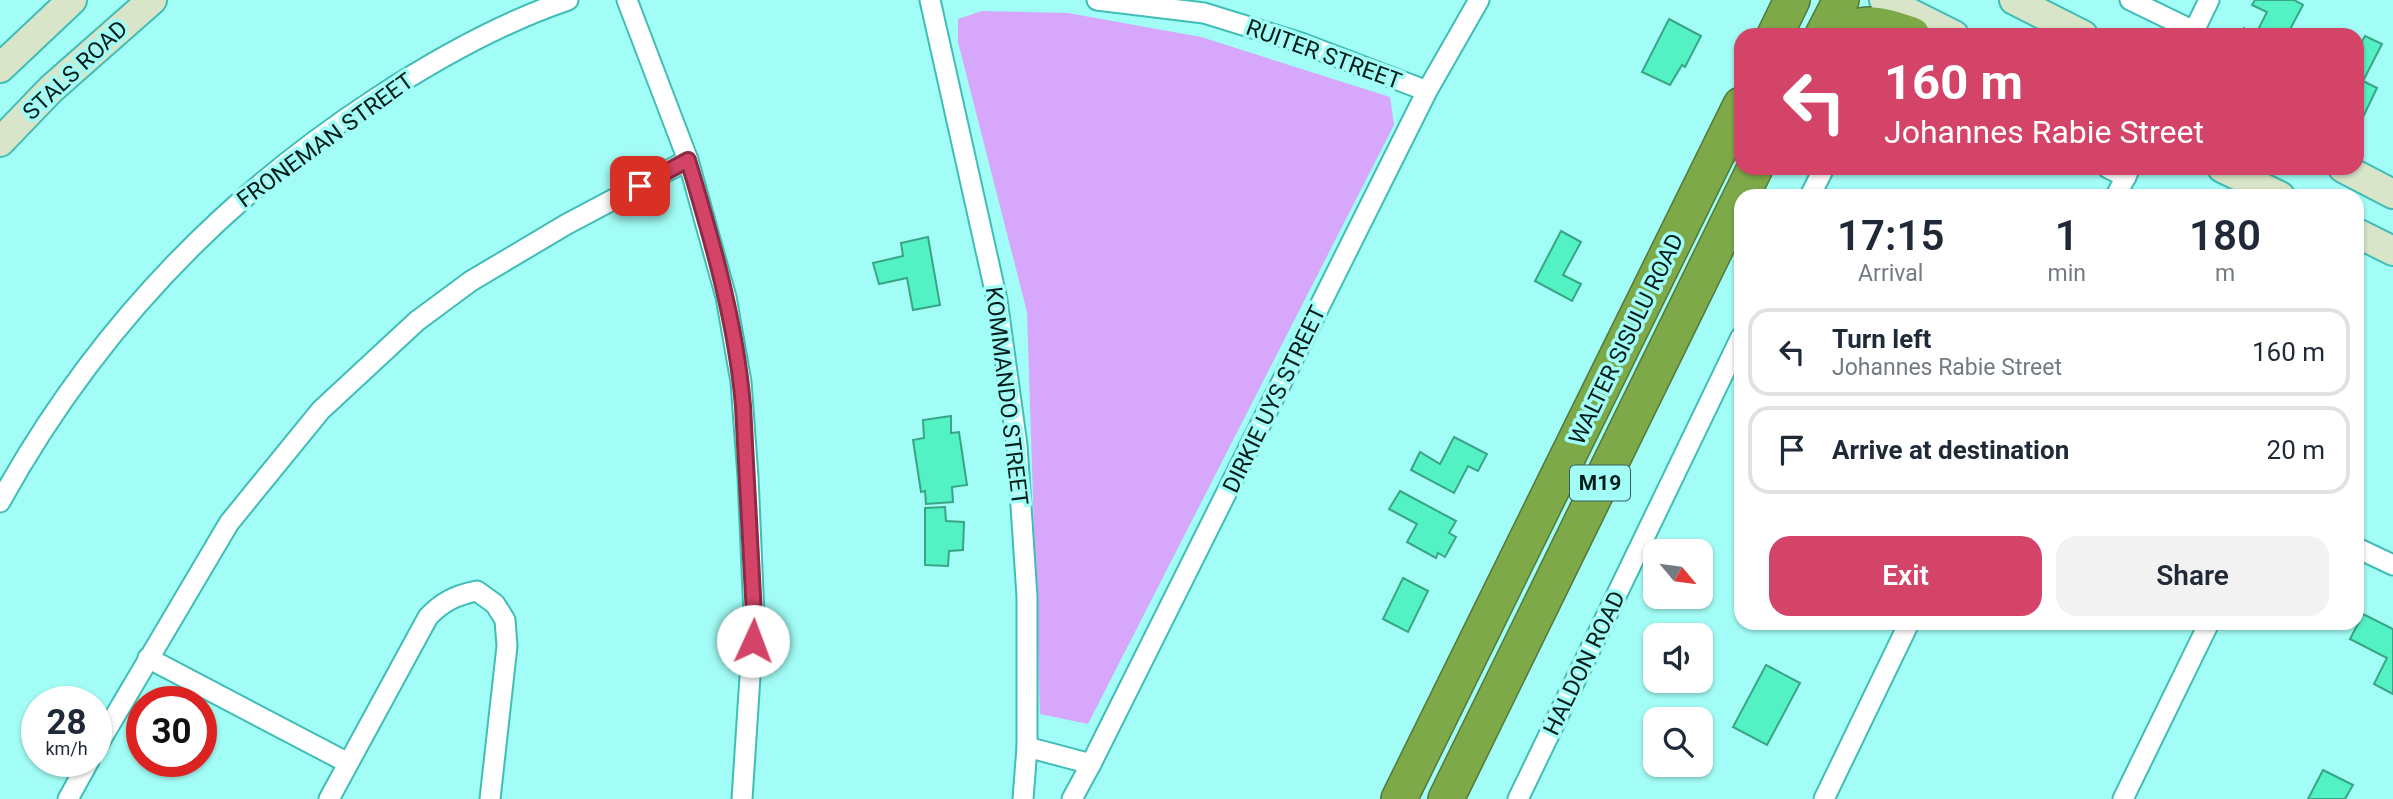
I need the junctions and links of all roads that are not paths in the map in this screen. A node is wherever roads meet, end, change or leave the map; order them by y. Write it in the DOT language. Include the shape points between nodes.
graph roads {
  1 [pos="72,0"];
  2 [pos="152,0"];
  3 [pos="568,0"];
  4 [pos="627,0"];
  5 [pos="930,0"];
  6 [pos="1097,0"];
  7 [pos="1479,0"];
  8 [pos="1793,0"];
  9 [pos="1841,0"];
  10 [pos="1884,0"];
  11 [pos="2014,0"];
  12 [pos="2130,0"];
  13 [pos="2209,0"];
  14 [pos="1779,28"];
  15 [pos="1827,28"];
  16 [pos="1853,28"];
  17 [pos="1888,28"];
  18 [pos="1940,28"];
  19 [pos="2069,28"];
  20 [pos="2183,28"];
  21 [pos="2195,28"];
  22 [pos="0,68"];
  23 [pos="1427,91"];
  24 [pos="1734,119"];
  25 [pos="0,142"];
  26 [pos="688,160"];
  27 [pos="2236,175"];
  28 [pos="2356,175"];
  29 [pos="2266,189"];
  30 [pos="2393,194"];
  31 [pos="1734,210"];
  32 [pos="2364,236"];
  33 [pos="2393,251"];
  34 [pos="1656,281"];
  35 [pos="1691,297"];
  36 [pos="1734,352"];
  37 [pos="1560,472"];
  38 [pos="1597,490"];
  39 [pos="0,502"];
  40 [pos="2364,551"];
  41 [pos="2393,565"];
  42 [pos="1906,630"];
  43 [pos="2206,630"];
  44 [pos="148,658"];
  45 [pos="112,720"];
  46 [pos="1027,747"];
  47 [pos="1424,750"];
  48 [pos="348,763"];
  49 [pos="1091,764"];
  50 [pos="80,777"];
  51 [pos="1453,784"];
  52 [pos="68,799"];
  53 [pos="329,799"];
  54 [pos="490,799"];
  55 [pos="742,799"];
  56 [pos="1023,799"];
  57 [pos="1072,799"];
  58 [pos="1399,799"];
  59 [pos="1518,799"];
  60 [pos="1824,799"];
  61 [pos="2123,799"];
  1 -- 22 [label="street"];
  2 -- 25 [label="street, STALS ROAD" via="51,89"];
  3 -- 39 [label="street, FRONEMAN STREET" via="416,72 280,166 237,202 190,247 101,348 52,416"];
  4 -- 26 [label="street"];
  5 -- 46 [label="street, KOMMANDO STREET" via="997,300 1017,445 1027,597"];
  6 -- 23 [label="street, RUITER STREET" via="1204,13 1301,43"];
  7 -- 23 [label="street, DIRKIE UYS STREET"];
  8 -- 14 [label="highway"];
  9 -- 15 [label="highway"];
  10 -- 18 [label="street"];
  11 -- 19 [label="street"];
  12 -- 20 [label="street"];
  13 -- 21 [label="street"];
  16 -- 17 [label="highway" via="1874,24"];
  23 -- 49 [label="street, DIRKIE UYS STREET"];
  24 -- 34 [label="highway, WALTER SISULU ROAD / M19"];
  26 -- 44 [label="street" via="471,281 377,356 321,410 229,523"];
  26 -- 55 [label="street" via="726,297 741,382 754,615"];
  27 -- 29 [label="street"];
  28 -- 30 [label="street"];
  31 -- 35 [label="highway, WALTER SISULU ROAD / M19"];
  32 -- 33 [label="street"];
  34 -- 35 [label="highway"];
  34 -- 37 [label="highway, WALTER SISULU ROAD / M19"];
  35 -- 38 [label="highway, WALTER SISULU ROAD / M19"];
  36 -- 59 [label="street, HALDON ROAD"];
  37 -- 38 [label="highway"];
  37 -- 47 [label="highway, WALTER SISULU ROAD / M19"];
  38 -- 51 [label="highway, WALTER SISULU ROAD / M19"];
  40 -- 41 [label="street"];
  42 -- 60 [label="street"];
  43 -- 61 [label="street"];
  44 -- 45 [label="street"];
  44 -- 48 [label="street"];
  46 -- 49 [label="street"];
  46 -- 56 [label="street, KOMMANDO STREET"];
  47 -- 51 [label="highway"];
  47 -- 58 [label="highway, WALTER SISULU ROAD / M19"];
  48 -- 53 [label="street"];
  48 -- 54 [label="street" via="428,617 457,595 477,591 495,604 505,620 507,646"];
  49 -- 57 [label="street, DIRKIE UYS STREET"];
  50 -- 52 [label="street"];
}
